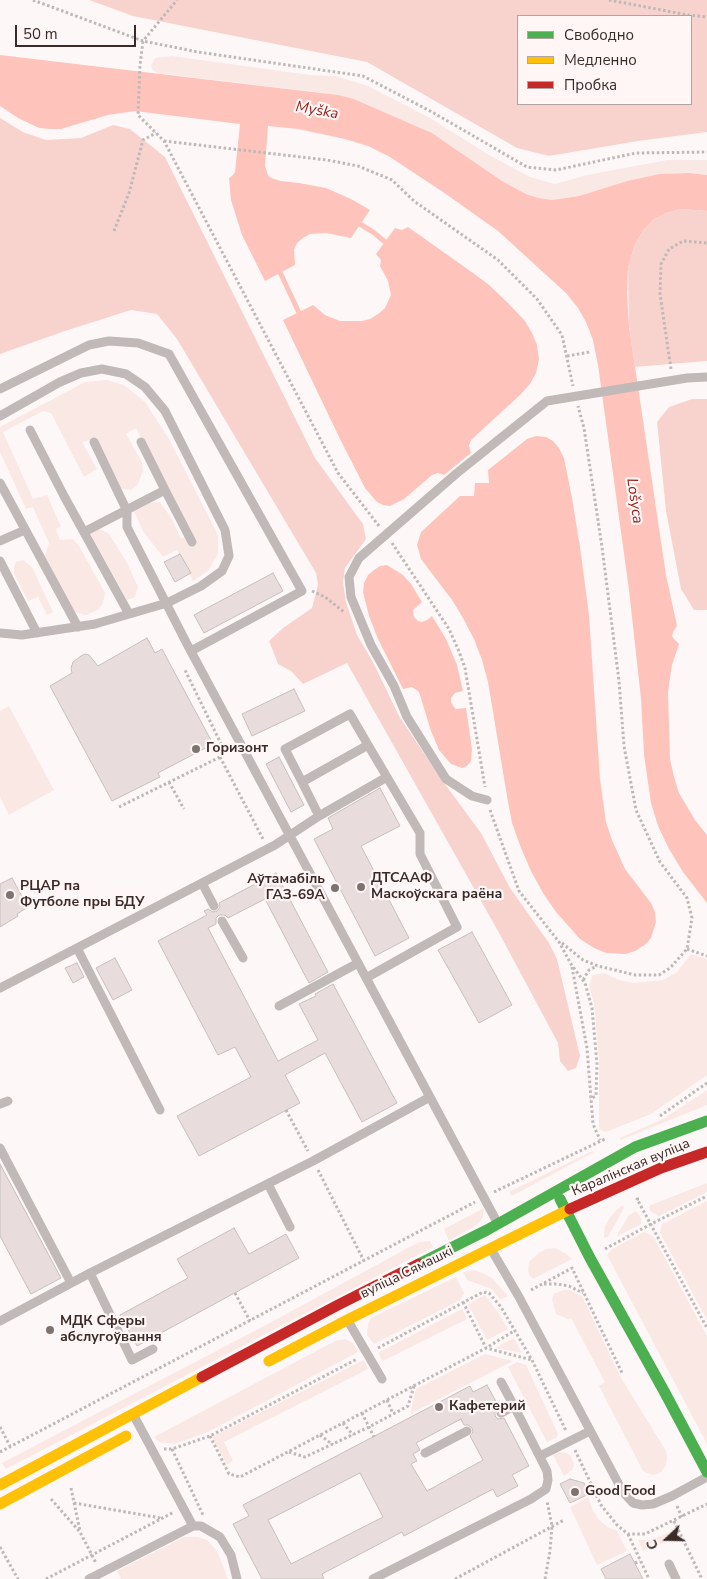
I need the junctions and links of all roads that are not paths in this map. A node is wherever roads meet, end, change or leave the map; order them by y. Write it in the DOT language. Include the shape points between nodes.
graph roads {
  1 [pos="707,377"];
  2 [pos="0,389"];
  3 [pos="0,416"];
  4 [pos="30,430"];
  5 [pos="94,442"];
  6 [pos="141,442"];
  7 [pos="0,483"];
  8 [pos="165,490"];
  9 [pos="127,511"];
  10 [pos="25,530"];
  11 [pos="84,532"];
  12 [pos="0,541"];
  13 [pos="192,542"];
  14 [pos="0,561"];
  15 [pos="166,603"];
  16 [pos="129,614"];
  17 [pos="78,627"];
  18 [pos="0,633"];
  19 [pos="37,633"];
  20 [pos="191,651"];
  21 [pos="368,745"];
  22 [pos="387,777"];
  23 [pos="302,782"];
  24 [pos="487,800"];
  25 [pos="319,816"];
  26 [pos="290,836"];
  27 [pos="202,883"];
  28 [pos="214,906"];
  29 [pos="222,921"];
  30 [pos="77,948"];
  31 [pos="243,958"];
  32 [pos="358,963"];
  33 [pos="366,978"];
  34 [pos="0,988"];
  35 [pos="279,1006"];
  36 [pos="430,1097"];
  37 [pos="160,1110"];
  38 [pos="707,1121"];
  39 [pos="0,1148"];
  40 [pos="707,1152"];
  41 [pos="268,1184"];
  42 [pos="555,1191"];
  43 [pos="566,1212"];
  44 [pos="498,1224"];
  45 [pos="290,1226"];
  46 [pos="482,1233"];
  47 [pos="506,1240"];
  48 [pos="490,1248"];
  49 [pos="90,1273"];
  50 [pos="71,1283"];
  51 [pos="338,1305"];
  52 [pos="347,1320"];
  53 [pos="0,1321"];
  54 [pos="153,1349"];
  55 [pos="261,1365"];
  56 [pos="382,1379"];
  57 [pos="501,1382"];
  58 [pos="514,1406"];
  59 [pos="501,1413"];
  60 [pos="133,1414"];
  61 [pos="145,1426"];
  62 [pos="468,1431"];
  63 [pos="590,1431"];
  64 [pos="425,1453"];
  65 [pos="540,1456"];
  66 [pos="707,1472"];
  67 [pos="707,1477"];
  68 [pos="0,1485"];
  69 [pos="0,1504"];
  70 [pos="193,1526"];
  71 [pos="669,1564"];
  72 [pos="89,1579"];
  73 [pos="237,1579"];
  74 [pos="373,1579"];
  75 [pos="676,1579"];
  1 -- 24 [label="lane" via="547,401 359,558 349,577 351,597 407,717 446,779 472,796"];
  2 -- 20 [label="lane" via="88,345 109,341 138,343 169,354 302,591"];
  3 -- 15 [label="lane" via="81,373 102,369 126,374 145,387 165,411 226,530 229,556 222,571 201,586"];
  4 -- 11 [label="lane"];
  5 -- 9 [label="lane"];
  6 -- 8 [label="lane"];
  7 -- 10 [label="lane"];
  8 -- 9 [label="lane"];
  8 -- 13 [label="lane"];
  9 -- 11 [label="lane"];
  9 -- 15 [label="lane" via="127,528"];
  10 -- 12 [label="lane"];
  10 -- 17 [label="lane"];
  11 -- 16 [label="lane"];
  14 -- 19 [label="lane"];
  15 -- 16 [label="lane"];
  15 -- 20 [label="lane"];
  16 -- 17 [label="lane"];
  17 -- 19 [label="lane"];
  18 -- 19 [label="lane"];
  20 -- 26 [label="lane"];
  21 -- 22 [label="lane"];
  21 -- 23 [label="lane"];
  21 -- 23 [label="lane" via="350,714 285,749"];
  22 -- 25 [label="lane"];
  22 -- 33 [label="lane" via="420,833 420,854 457,927"];
  23 -- 25 [label="lane"];
  25 -- 26 [label="lane"];
  26 -- 27 [label="lane"];
  26 -- 32 [label="lane"];
  27 -- 28 [label="lane"];
  27 -- 30 [label="lane"];
  29 -- 31 [label="lane"];
  30 -- 34 [label="lane"];
  30 -- 37 [label="lane"];
  32 -- 33 [label="lane"];
  32 -- 35 [label="lane"];
  33 -- 36 [label="lane"];
  36 -- 41 [label="lane"];
  36 -- 44 [label="lane"];
  38 -- 42 [label="main road, Каралінская вуліца" via="635,1147"];
  39 -- 50 [label="lane"];
  40 -- 43 [label="main road, Каралінская вуліца" via="661,1168"];
  41 -- 45 [label="lane"];
  41 -- 49 [label="lane"];
  42 -- 43 [label="main road"];
  42 -- 44 [label="main road, вуліца Сямашкі"];
  43 -- 47 [label="main road, вуліца Сямашкі"];
  43 -- 66 [label="main road"];
  44 -- 46 [label="main road, вуліца Сямашкі"];
  44 -- 47 [label="lane"];
  46 -- 48 [label="lane"];
  46 -- 51 [label="main road, вуліца Сямашкі"];
  47 -- 48 [label="main road, вуліца Сямашкі"];
  48 -- 52 [label="main road, вуліца Сямашкі"];
  48 -- 63 [label="lane"];
  49 -- 50 [label="lane"];
  49 -- 54 [label="lane" via="132,1360"];
  50 -- 53 [label="lane"];
  51 -- 52 [label="lane"];
  51 -- 60 [label="main road, вуліца Сямашкі"];
  52 -- 55 [label="main road, вуліца Сямашкі"];
  52 -- 56 [label="lane"];
  57 -- 58 [label="lane"];
  58 -- 59 [label="lane"];
  58 -- 65 [label="lane"];
  60 -- 61 [label="lane"];
  60 -- 68 [label="main road, вуліца Сямашкі"];
  61 -- 69 [label="main road"];
  61 -- 70 [label="lane" via="151,1447"];
  62 -- 64 [label="lane"];
  63 -- 65 [label="lane"];
  63 -- 67 [label="lane" via="623,1492 633,1503 653,1504"];
  65 -- 74 [label="lane" via="547,1471 546,1490"];
  70 -- 72 [label="lane"];
  70 -- 73 [label="lane" via="201,1526 220,1537 232,1555"];
  71 -- 75 [label="lane"];
}
